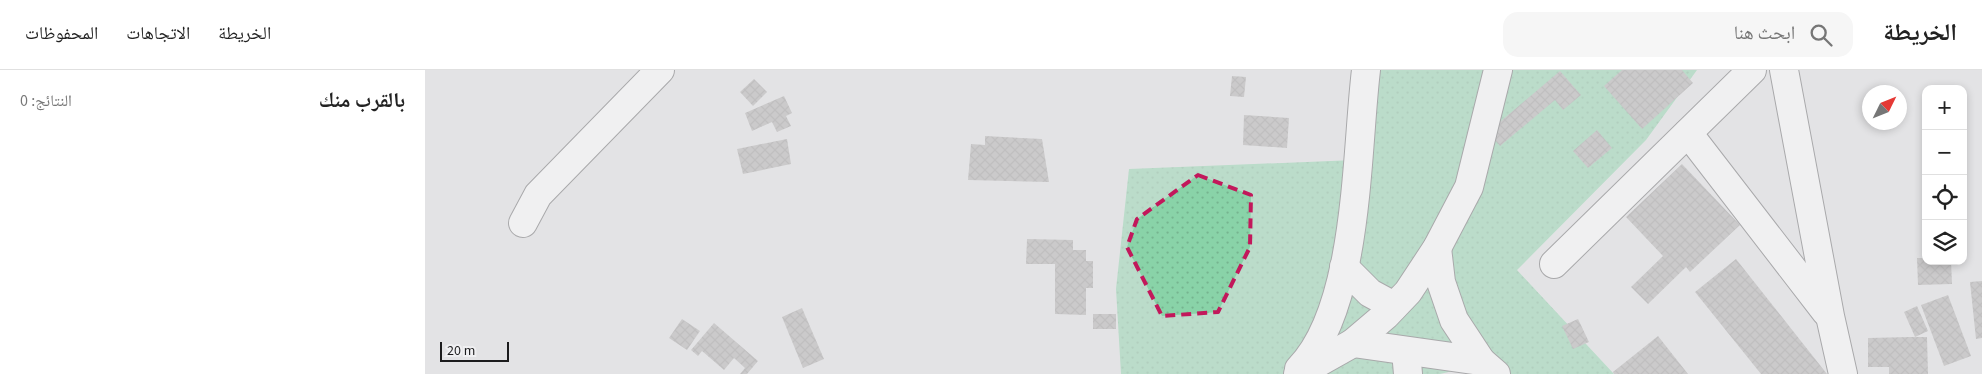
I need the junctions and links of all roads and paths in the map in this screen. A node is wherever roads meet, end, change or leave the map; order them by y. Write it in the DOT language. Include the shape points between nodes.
graph roads {
  1 [pos="660,70"];
  2 [pos="1366,70"];
  3 [pos="1498,70"];
  4 [pos="1752,70"];
  5 [pos="1784,70"];
  6 [pos="1688,133"];
  7 [pos="523,223"];
  8 [pos="1437,248"];
  9 [pos="1554,264"];
  10 [pos="1344,267"];
  11 [pos="1394,306"];
  12 [pos="1829,316"];
  13 [pos="1353,343"];
  14 [pos="1407,363"];
  15 [pos="1488,368"];
  16 [pos="1295,374"];
  17 [pos="1299,374"];
  18 [pos="1843,374"];
  1 -- 7 [label="street" via="538,195"];
  2 -- 10 [label="street" via="1350,244"];
  3 -- 8 [label="street" via="1469,187"];
  4 -- 6 [label="street"];
  5 -- 12 [label="street"];
  6 -- 9 [label="street"];
  6 -- 12 [label="street"];
  8 -- 11 [label="street" via="1408,292"];
  8 -- 15 [label="street" via="1441,282 1454,320"];
  10 -- 11 [label="street" via="1370,293"];
  10 -- 16 [label="street" via="1323,334 1308,360"];
  11 -- 13 [label="street"];
  12 -- 18 [label="street"];
  13 -- 14 [label="street"];
  13 -- 17 [label="street"];
  14 -- 15 [label="street"];
}
